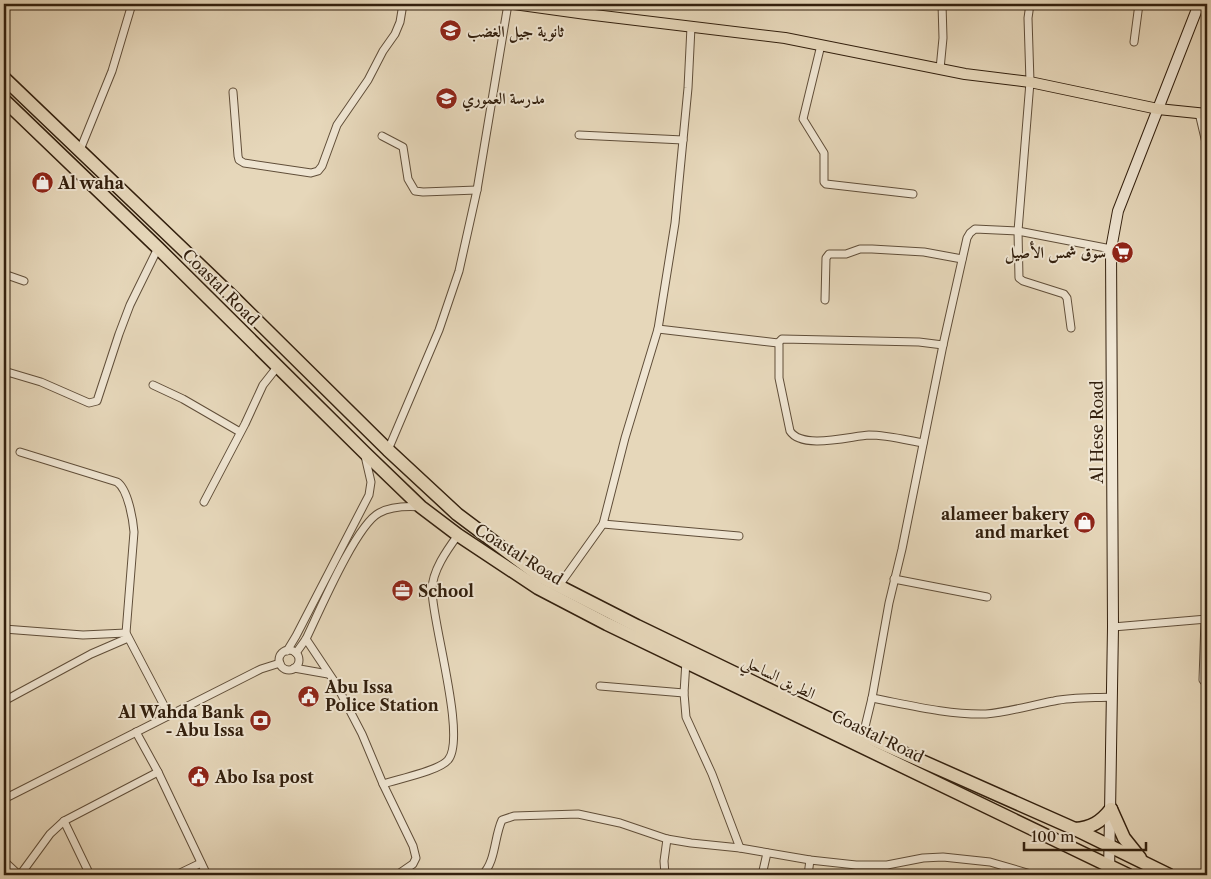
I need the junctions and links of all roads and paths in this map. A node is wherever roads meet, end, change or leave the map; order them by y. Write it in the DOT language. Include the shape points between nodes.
graph roads {
  1 [pos="132,4"];
  2 [pos="403,4"];
  3 [pos="508,4"];
  4 [pos="514,4"];
  5 [pos="942,4"];
  6 [pos="1030,4"];
  7 [pos="1139,4"];
  8 [pos="1201,7"];
  9 [pos="587,9"];
  10 [pos="691,27"];
  11 [pos="1134,42"];
  12 [pos="821,45"];
  13 [pos="940,69"];
  14 [pos="4,78"];
  15 [pos="1030,82"];
  16 [pos="233,92"];
  17 [pos="4,100"];
  18 [pos="1158,109"];
  19 [pos="1203,114"];
  20 [pos="579,135"];
  21 [pos="382,136"];
  22 [pos="683,140"];
  23 [pos="1207,147"];
  24 [pos="80,150"];
  25 [pos="477,190"];
  26 [pos="912,194"];
  27 [pos="1018,231"];
  28 [pos="158,248"];
  29 [pos="1111,249"];
  30 [pos="962,259"];
  31 [pos="4,274"];
  32 [pos="24,281"];
  33 [pos="825,300"];
  34 [pos="1071,328"];
  35 [pos="658,329"];
  36 [pos="778,343"];
  37 [pos="944,345"];
  38 [pos="278,366"];
  39 [pos="4,371"];
  40 [pos="153,385"];
  41 [pos="240,432"];
  42 [pos="924,443"];
  43 [pos="388,450"];
  44 [pos="20,452"];
  45 [pos="365,454"];
  46 [pos="204,502"];
  47 [pos="421,507"];
  48 [pos="603,524"];
  49 [pos="458,535"];
  50 [pos="739,536"];
  51 [pos="541,577"];
  52 [pos="894,579"];
  53 [pos="558,586"];
  54 [pos="987,597"];
  55 [pos="1206,620"];
  56 [pos="1113,626"];
  57 [pos="4,629"];
  58 [pos="127,636"];
  59 [pos="306,639"];
  60 [pos="286,650"];
  61 [pos="297,655"];
  62 [pos="316,655"];
  63 [pos="686,661"];
  64 [pos="280,663"];
  65 [pos="294,668"];
  66 [pos="328,674"];
  67 [pos="1207,685"];
  68 [pos="600,686"];
  69 [pos="684,693"];
  70 [pos="1112,697"];
  71 [pos="872,698"];
  72 [pos="4,700"];
  73 [pos="169,715"];
  74 [pos="136,732"];
  75 [pos="863,735"];
  76 [pos="158,772"];
  77 [pos="383,784"];
  78 [pos="4,800"];
  79 [pos="1111,809"];
  80 [pos="64,821"];
  81 [pos="1075,829"];
  82 [pos="667,839"];
  83 [pos="1109,846"];
  84 [pos="740,848"];
  85 [pos="767,853"];
  86 [pos="810,860"];
  87 [pos="4,861"];
  88 [pos="201,863"];
  89 [pos="1145,863"];
  90 [pos="1109,871"];
  91 [pos="408,873"];
  92 [pos="1026,874"];
  93 [pos="20,875"];
  94 [pos="90,875"];
  95 [pos="176,875"];
  96 [pos="207,875"];
  97 [pos="397,875"];
  98 [pos="416,875"];
  99 [pos="482,875"];
  100 [pos="665,875"];
  101 [pos="762,875"];
  102 [pos="808,875"];
  103 [pos="1034,875"];
  104 [pos="1128,875"];
  105 [pos="1169,875"];
  1 -- 24 [label="street" via="112,71"];
  2 -- 16 [label="street" via="395,34 337,125 318,171 311,173 239,160"];
  3 -- 25 [label="street"];
  4 -- 9 [label="main road"];
  5 -- 13 [label="street"];
  6 -- 15 [label="street"];
  7 -- 11 [label="street"];
  8 -- 18 [label="street, Al Hese Road"];
  9 -- 10 [label="main road"];
  10 -- 12 [label="main road"];
  10 -- 22 [label="street"];
  12 -- 13 [label="main road"];
  12 -- 26 [label="street" via="803,119 824,153 824,182"];
  13 -- 15 [label="main road"];
  14 -- 24 [label="highway, Coastal Road"];
  15 -- 18 [label="main road"];
  15 -- 27 [label="street"];
  17 -- 28 [label="highway, Coastal Road"];
  18 -- 19 [label="main road"];
  18 -- 29 [label="street, Al Hese Road" via="1118,211"];
  19 -- 23 [label="street"];
  20 -- 22 [label="street"];
  21 -- 25 [label="street" via="403,147 408,180 415,191"];
  22 -- 35 [label="street" via="675,223"];
  24 -- 43 [label="highway, Coastal Road"];
  25 -- 43 [label="street" via="460,271 439,330"];
  27 -- 29 [label="street"];
  27 -- 30 [label="street" via="973,230 967,238"];
  27 -- 34 [label="street" via="1019,278 1064,294"];
  28 -- 38 [label="highway, Coastal Road"];
  28 -- 39 [label="street" via="124,320 97,401 89,403 41,382"];
  29 -- 56 [label="street, Al Hese Road"];
  30 -- 33 [label="street" via="924,252 872,249 830,254 826,258"];
  30 -- 37 [label="street"];
  31 -- 32 [label="street"];
  35 -- 36 [label="street"];
  35 -- 48 [label="street"];
  36 -- 37 [label="street" via="782,340"];
  36 -- 42 [label="street" via="779,378 792,435 821,441 867,435"];
  37 -- 42 [label="street"];
  38 -- 41 [label="street" via="263,385"];
  38 -- 45 [label="highway, Coastal Road"];
  40 -- 41 [label="street"];
  41 -- 46 [label="street"];
  42 -- 52 [label="street"];
  43 -- 51 [label="highway, Coastal Road" via="457,514"];
  44 -- 58 [label="street" via="122,486 134,532"];
  45 -- 47 [label="highway, Coastal Road"];
  45 -- 60 [label="street" via="371,482 370,495"];
  47 -- 49 [label="highway, Coastal Road"];
  47 -- 59 [label="street" via="392,508 369,520 352,545"];
  48 -- 50 [label="street"];
  48 -- 53 [label="street"];
  49 -- 63 [label="highway, Coastal Road" via="538,588"];
  49 -- 77 [label="street" via="438,568 432,590 453,733 450,757 438,768"];
  51 -- 53 [label="highway, الطريق الساحلي"];
  52 -- 54 [label="street"];
  52 -- 71 [label="street"];
  53 -- 75 [label="highway, الطريق الساحلي"];
  55 -- 56 [label="street"];
  55 -- 67 [label="street" via="1203,680"];
  56 -- 70 [label="street, Al Hese Road"];
  57 -- 58 [label="street"];
  58 -- 72 [label="street"];
  58 -- 73 [label="street"];
  59 -- 61 [label="street"];
  59 -- 62 [label="street"];
  60 -- 61 [label="street"];
  60 -- 64 [label="street"];
  61 -- 62 [label="street"];
  61 -- 65 [label="street" via="298,664"];
  62 -- 66 [label="street"];
  63 -- 69 [label="street"];
  63 -- 90 [label="highway, Coastal Road"];
  64 -- 65 [label="street" via="286,669"];
  64 -- 73 [label="street"];
  65 -- 66 [label="street"];
  66 -- 77 [label="street" via="362,734"];
  68 -- 69 [label="street"];
  69 -- 84 [label="street" via="686,716"];
  70 -- 71 [label="street" via="1056,700 986,714 929,710"];
  70 -- 79 [label="street, Al Hese Road"];
  71 -- 75 [label="street"];
  73 -- 74 [label="street"];
  74 -- 76 [label="street"];
  74 -- 78 [label="street"];
  75 -- 81 [label="highway, الطريق الساحلي"];
  76 -- 80 [label="street"];
  76 -- 88 [label="street"];
  77 -- 91 [label="street" via="413,846 416,858"];
  79 -- 81 [label="highway" via="1092,826"];
  79 -- 83 [label="street, Al Hese Road"];
  79 -- 89 [label="highway" via="1124,838"];
  80 -- 93 [label="street" via="50,834"];
  80 -- 94 [label="street"];
  81 -- 83 [label="highway, الطريق الساحلي"];
  82 -- 84 [label="street"];
  82 -- 99 [label="street" via="620,822 578,814 514,816 502,820 488,869"];
  82 -- 100 [label="street"];
  83 -- 89 [label="highway, الطريق الساحلي"];
  83 -- 90 [label="street, Al Hese Road"];
  84 -- 85 [label="street"];
  85 -- 86 [label="street"];
  85 -- 101 [label="street"];
  86 -- 92 [label="street" via="887,865 943,857 990,862"];
  86 -- 102 [label="street"];
  87 -- 93 [label="street"];
  88 -- 95 [label="street"];
  88 -- 96 [label="street"];
  89 -- 105 [label="highway, الطريق الساحلي"];
  90 -- 104 [label="highway, Coastal Road"];
  91 -- 97 [label="street"];
  91 -- 98 [label="street"];
  92 -- 103 [label="street"];
}
